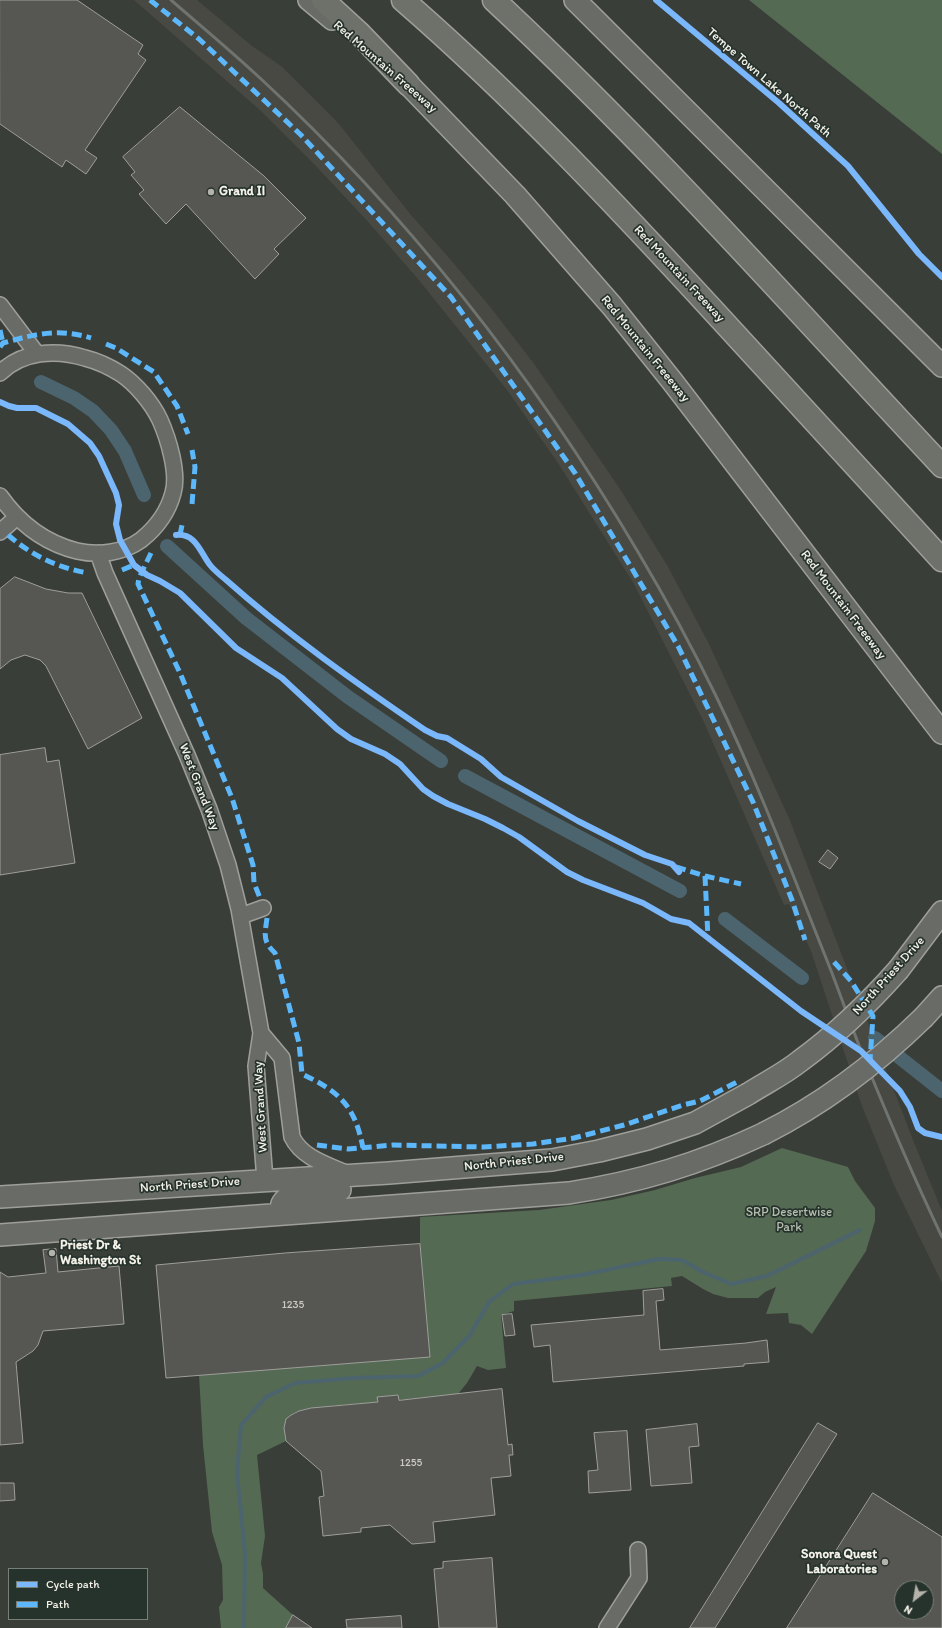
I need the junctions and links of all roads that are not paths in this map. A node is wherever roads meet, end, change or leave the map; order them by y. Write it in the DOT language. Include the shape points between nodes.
graph roads {
  1 [pos="308,0"];
  2 [pos="323,0"];
  3 [pos="403,0"];
  4 [pos="494,0"];
  5 [pos="574,0"];
  6 [pos="408,84"];
  7 [pos="0,305"];
  8 [pos="37,354"];
  9 [pos="942,366"];
  10 [pos="8,367"];
  11 [pos="942,466"];
  12 [pos="0,496"];
  13 [pos="9,515"];
  14 [pos="0,532"];
  15 [pos="98,553"];
  16 [pos="942,560"];
  17 [pos="942,733"];
  18 [pos="264,908"];
  19 [pos="942,912"];
  20 [pos="241,916"];
  21 [pos="942,997"];
  22 [pos="262,1034"];
  23 [pos="389,1173"];
  24 [pos="353,1175"];
  25 [pos="264,1180"];
  26 [pos="0,1197"];
  27 [pos="280,1214"];
  28 [pos="0,1235"];
  29 [pos="638,1550"];
  30 [pos="607,1628"];
  1 -- 6 [label="street, Red Mountain Freeeway"];
  2 -- 6 [label="highway" via="359,32"];
  3 -- 16 [label="highway, Red Mountain Freeway" via="582,170"];
  4 -- 11 [label="highway" via="630,133"];
  5 -- 9 [label="main road"];
  6 -- 17 [label="main road, Red Mountain Freeeway" via="515,195 612,306"];
  7 -- 8 [label="street"];
  8 -- 10 [label="street"];
  8 -- 15 [label="street" via="76,355 99,362 121,374 148,401 160,419 170,450 173,492 163,518 152,531 128,548"];
  12 -- 13 [label="street"];
  13 -- 14 [label="street"];
  13 -- 15 [label="street" via="56,544 83,552"];
  15 -- 20 [label="street, West Grand Way" via="104,573 207,802 228,865"];
  18 -- 20 [label="street"];
  19 -- 23 [label="main road, North Priest Drive, bridge" via="899,969 867,1004 835,1033 799,1062 695,1123 599,1151 552,1160"];
  20 -- 22 [label="street, West Grand Way"];
  21 -- 27 [label="main road, bridge" via="891,1047 842,1086 763,1134 682,1167 592,1190"];
  22 -- 24 [label="street, West Grand Way" via="282,1058 292,1137 296,1146 324,1164"];
  22 -- 25 [label="street, West Grand Way" via="256,1066"];
  23 -- 24 [label="main road, North Priest Drive"];
  23 -- 27 [label="main road" via="357,1189 299,1193 287,1198 282,1204"];
  24 -- 25 [label="main road, North Priest Drive"];
  25 -- 26 [label="main road, North Priest Drive"];
  27 -- 28 [label="main road"];
  29 -- 30 [label="street" via="639,1578"];
}
